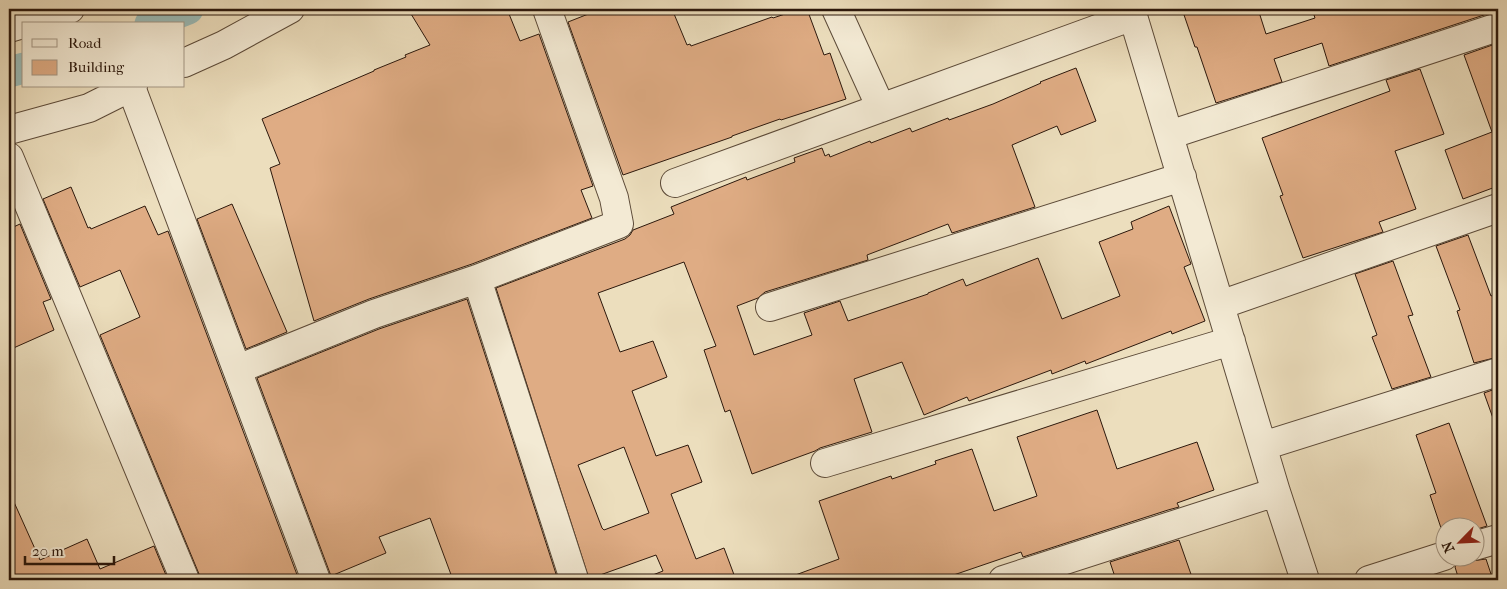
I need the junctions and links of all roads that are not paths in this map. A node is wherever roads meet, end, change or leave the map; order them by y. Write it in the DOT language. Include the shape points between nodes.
graph roads {
  1 [pos="290,9"];
  2 [pos="547,9"];
  3 [pos="836,9"];
  4 [pos="65,10"];
  5 [pos="1136,12"];
  6 [pos="28,22"];
  7 [pos="22,24"];
  8 [pos="1498,27"];
  9 [pos="9,28"];
  10 [pos="185,63"];
  11 [pos="130,88"];
  12 [pos="132,88"];
  13 [pos="882,108"];
  14 [pos="9,130"];
  15 [pos="1169,135"];
  16 [pos="9,156"];
  17 [pos="1182,177"];
  18 [pos="675,183"];
  19 [pos="1498,208"];
  20 [pos="476,279"];
  21 [pos="1220,305"];
  22 [pos="770,306"];
  23 [pos="1231,341"];
  24 [pos="238,369"];
  25 [pos="1498,372"];
  26 [pos="1263,446"];
  27 [pos="825,463"];
  28 [pos="1276,492"];
  29 [pos="1498,538"];
  30 [pos="1484,543"];
  31 [pos="1434,559"];
  32 [pos="185,580"];
  33 [pos="316,580"];
  34 [pos="574,580"];
  35 [pos="1003,580"];
  36 [pos="1304,580"];
  37 [pos="1369,580"];
  1 -- 10 [label="street"];
  2 -- 20 [label="street" via="614,198 619,224"];
  3 -- 13 [label="street"];
  4 -- 6 [label="street"];
  5 -- 13 [label="street"];
  5 -- 15 [label="street"];
  7 -- 9 [label="street"];
  8 -- 15 [label="street"];
  11 -- 14 [label="street" via="89,108"];
  12 -- 24 [label="street"];
  13 -- 18 [label="street"];
  15 -- 17 [label="street"];
  16 -- 32 [label="street"];
  17 -- 21 [label="street"];
  17 -- 22 [label="street"];
  19 -- 21 [label="street"];
  20 -- 24 [label="street" via="374,314"];
  20 -- 34 [label="street"];
  21 -- 23 [label="street"];
  23 -- 26 [label="street"];
  23 -- 27 [label="street"];
  24 -- 33 [label="street"];
  25 -- 26 [label="street"];
  26 -- 28 [label="street"];
  28 -- 35 [label="street"];
  28 -- 36 [label="street"];
  29 -- 30 [label="street"];
  31 -- 37 [label="street"];
}
